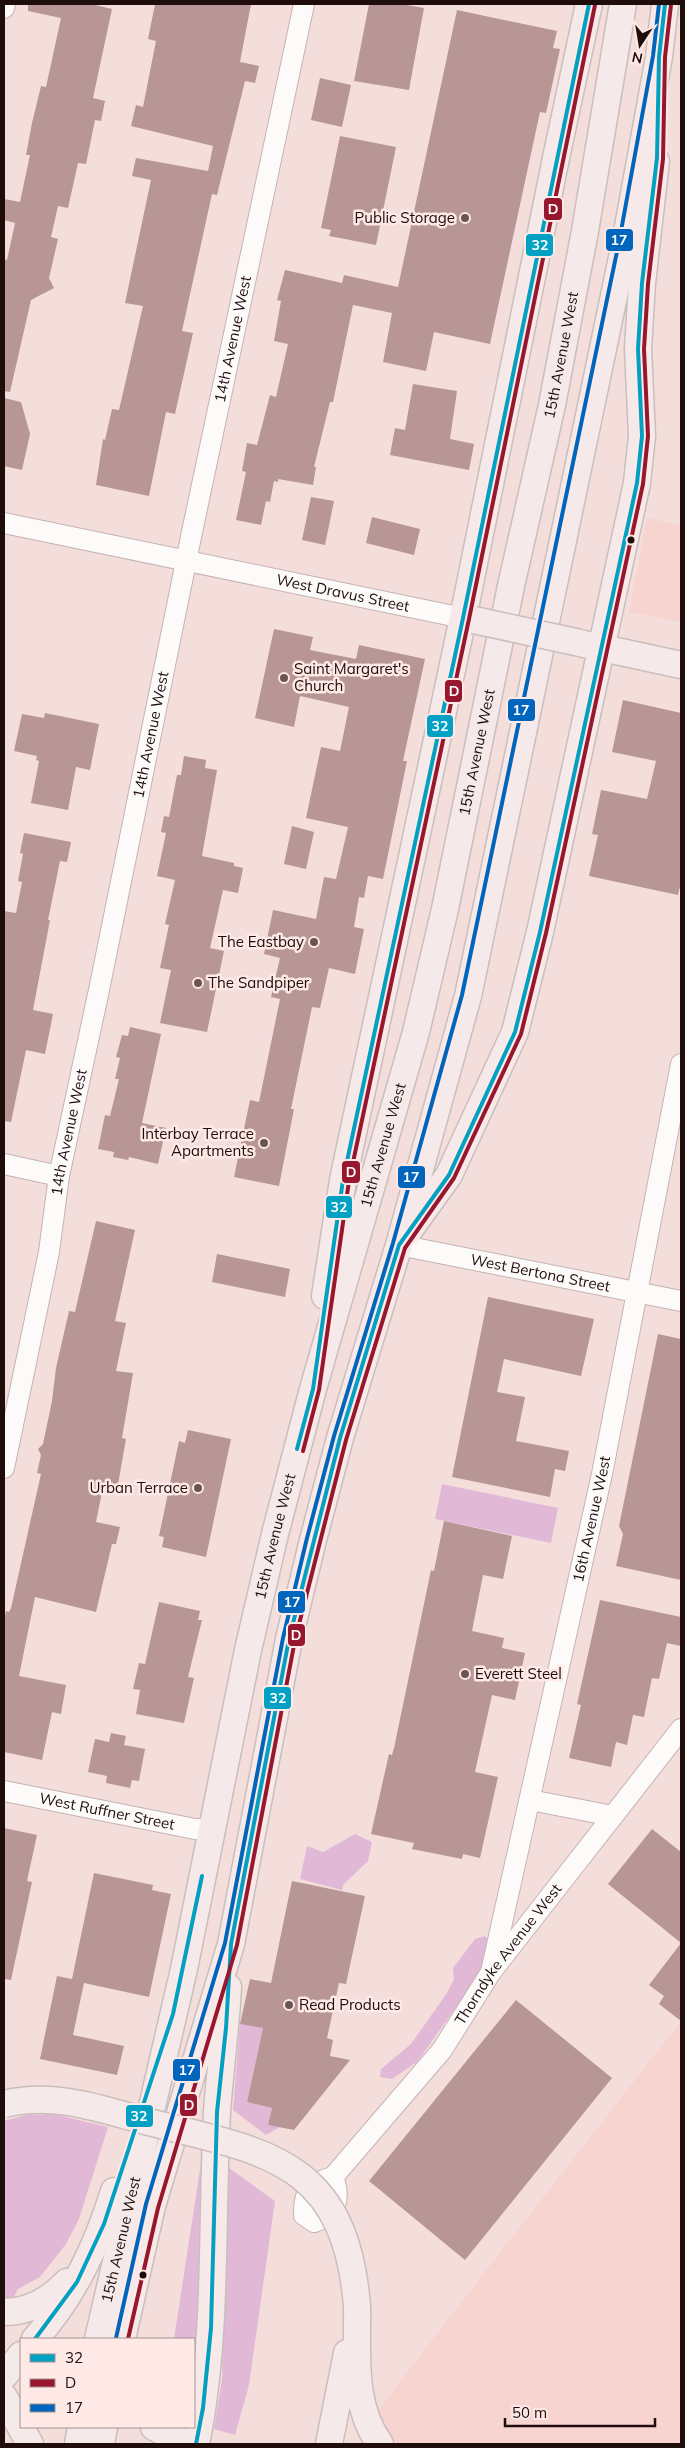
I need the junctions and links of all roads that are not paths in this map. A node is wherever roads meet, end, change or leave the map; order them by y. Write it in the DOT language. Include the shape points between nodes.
graph roads {
  1 [pos="5,4"];
  2 [pos="304,4"];
  3 [pos="623,4"];
  4 [pos="665,4"];
  5 [pos="585,5"];
  6 [pos="4,8"];
  7 [pos="659,57"];
  8 [pos="4,523"];
  9 [pos="186,562"];
  10 [pos="469,619"];
  11 [pos="590,646"];
  12 [pos="681,665"];
  13 [pos="681,1064"];
  14 [pos="4,1164"];
  15 [pos="59,1176"];
  16 [pos="399,1245"];
  17 [pos="637,1292"];
  18 [pos="681,1301"];
  19 [pos="313,1389"];
  20 [pos="4,1468"];
  21 [pos="681,1729"];
  22 [pos="4,1791"];
  23 [pos="530,1800"];
  24 [pos="613,1816"];
  25 [pos="212,1829"];
  26 [pos="231,1944"];
  27 [pos="491,1972"];
  28 [pos="172,2014"];
  29 [pos="4,2104"];
  30 [pos="333,2177"];
  31 [pos="88,2260"];
  32 [pos="136,2275"];
  33 [pos="357,2306"];
  34 [pos="4,2312"];
  35 [pos="36,2338"];
  36 [pos="98,2338"];
  37 [pos="122,2338"];
  38 [pos="132,2338"];
  39 [pos="20,2356"];
  40 [pos="4,2376"];
  41 [pos="4,2397"];
  42 [pos="20,2426"];
  43 [pos="21,2428"];
  44 [pos="81,2428"];
  45 [pos="104,2428"];
  46 [pos="156,2428"];
  47 [pos="30,2444"];
  48 [pos="78,2444"];
  49 [pos="101,2444"];
  50 [pos="185,2444"];
  51 [pos="196,2444"];
  52 [pos="329,2444"];
  53 [pos="380,2444"];
  1 -- 6 [label="street"];
  2 -- 9 [label="street, 14th Avenue West"];
  3 -- 19 [label="main road, 15th Avenue West" via="586,232 445,909 413,1042"];
  4 -- 7 [label="main road, 15th Avenue West"];
  5 -- 10 [label="main road"];
  7 -- 11 [label="main road" via="657,158 642,283 638,349 641,446 637,483"];
  7 -- 16 [label="main road, 15th Avenue West" via="623,253 468,996"];
  8 -- 9 [label="street, West Dravus Street"];
  9 -- 10 [label="street, West Dravus Street"];
  9 -- 15 [label="street, 14th Avenue West"];
  10 -- 11 [label="main road, West Dravus Street, bridge"];
  10 -- 19 [label="main road" via="343,1180"];
  11 -- 12 [label="main road, West Dravus Street"];
  11 -- 16 [label="main road" via="540,932 515,1032 449,1175"];
  13 -- 17 [label="street, 16th Avenue West"];
  14 -- 15 [label="street"];
  15 -- 20 [label="street, 14th Avenue West" via="49,1252"];
  16 -- 17 [label="street, West Bertona Street"];
  16 -- 26 [label="main road, 15th Avenue West" via="340,1438 289,1639"];
  17 -- 18 [label="street, West Bertona Street"];
  17 -- 23 [label="street, 16th Avenue West" via="602,1474"];
  19 -- 25 [label="main road, 15th Avenue West" via="248,1650"];
  21 -- 24 [label="street, Thorndyke Avenue West"];
  22 -- 25 [label="street, West Ruffner Street" via="195,1829"];
  23 -- 24 [label="street"];
  23 -- 27 [label="street, 16th Avenue West"];
  24 -- 27 [label="street, Thorndyke Avenue West"];
  25 -- 28 [label="main road, 15th Avenue West"];
  26 -- 32 [label="main road, 15th Avenue West" via="152,2206"];
  26 -- 51 [label="main road" via="217,2112 210,2328 203,2408"];
  27 -- 30 [label="street, Thorndyke Avenue West" via="442,2050"];
  28 -- 31 [label="main road" via="104,2224"];
  28 -- 36 [label="main road, 15th Avenue West"];
  29 -- 33 [label="main road, bridge" via="36,2099 71,2102 249,2148 280,2162 319,2194 338,2223 350,2254"];
  31 -- 34 [label="main road" via="53,2296 22,2310"];
  31 -- 35 [label="main road" via="63,2303"];
  32 -- 37 [label="main road, 15th Avenue West"];
  32 -- 38 [label="main road"];
  33 -- 52 [label="main road"];
  33 -- 53 [label="main road" via="359,2395 369,2426"];
  39 -- 40 [label="main road"];
  41 -- 42 [label="main road"];
  43 -- 47 [label="main road"];
  44 -- 48 [label="main road"];
  45 -- 49 [label="main road"];
  46 -- 50 [label="main road"];
}
